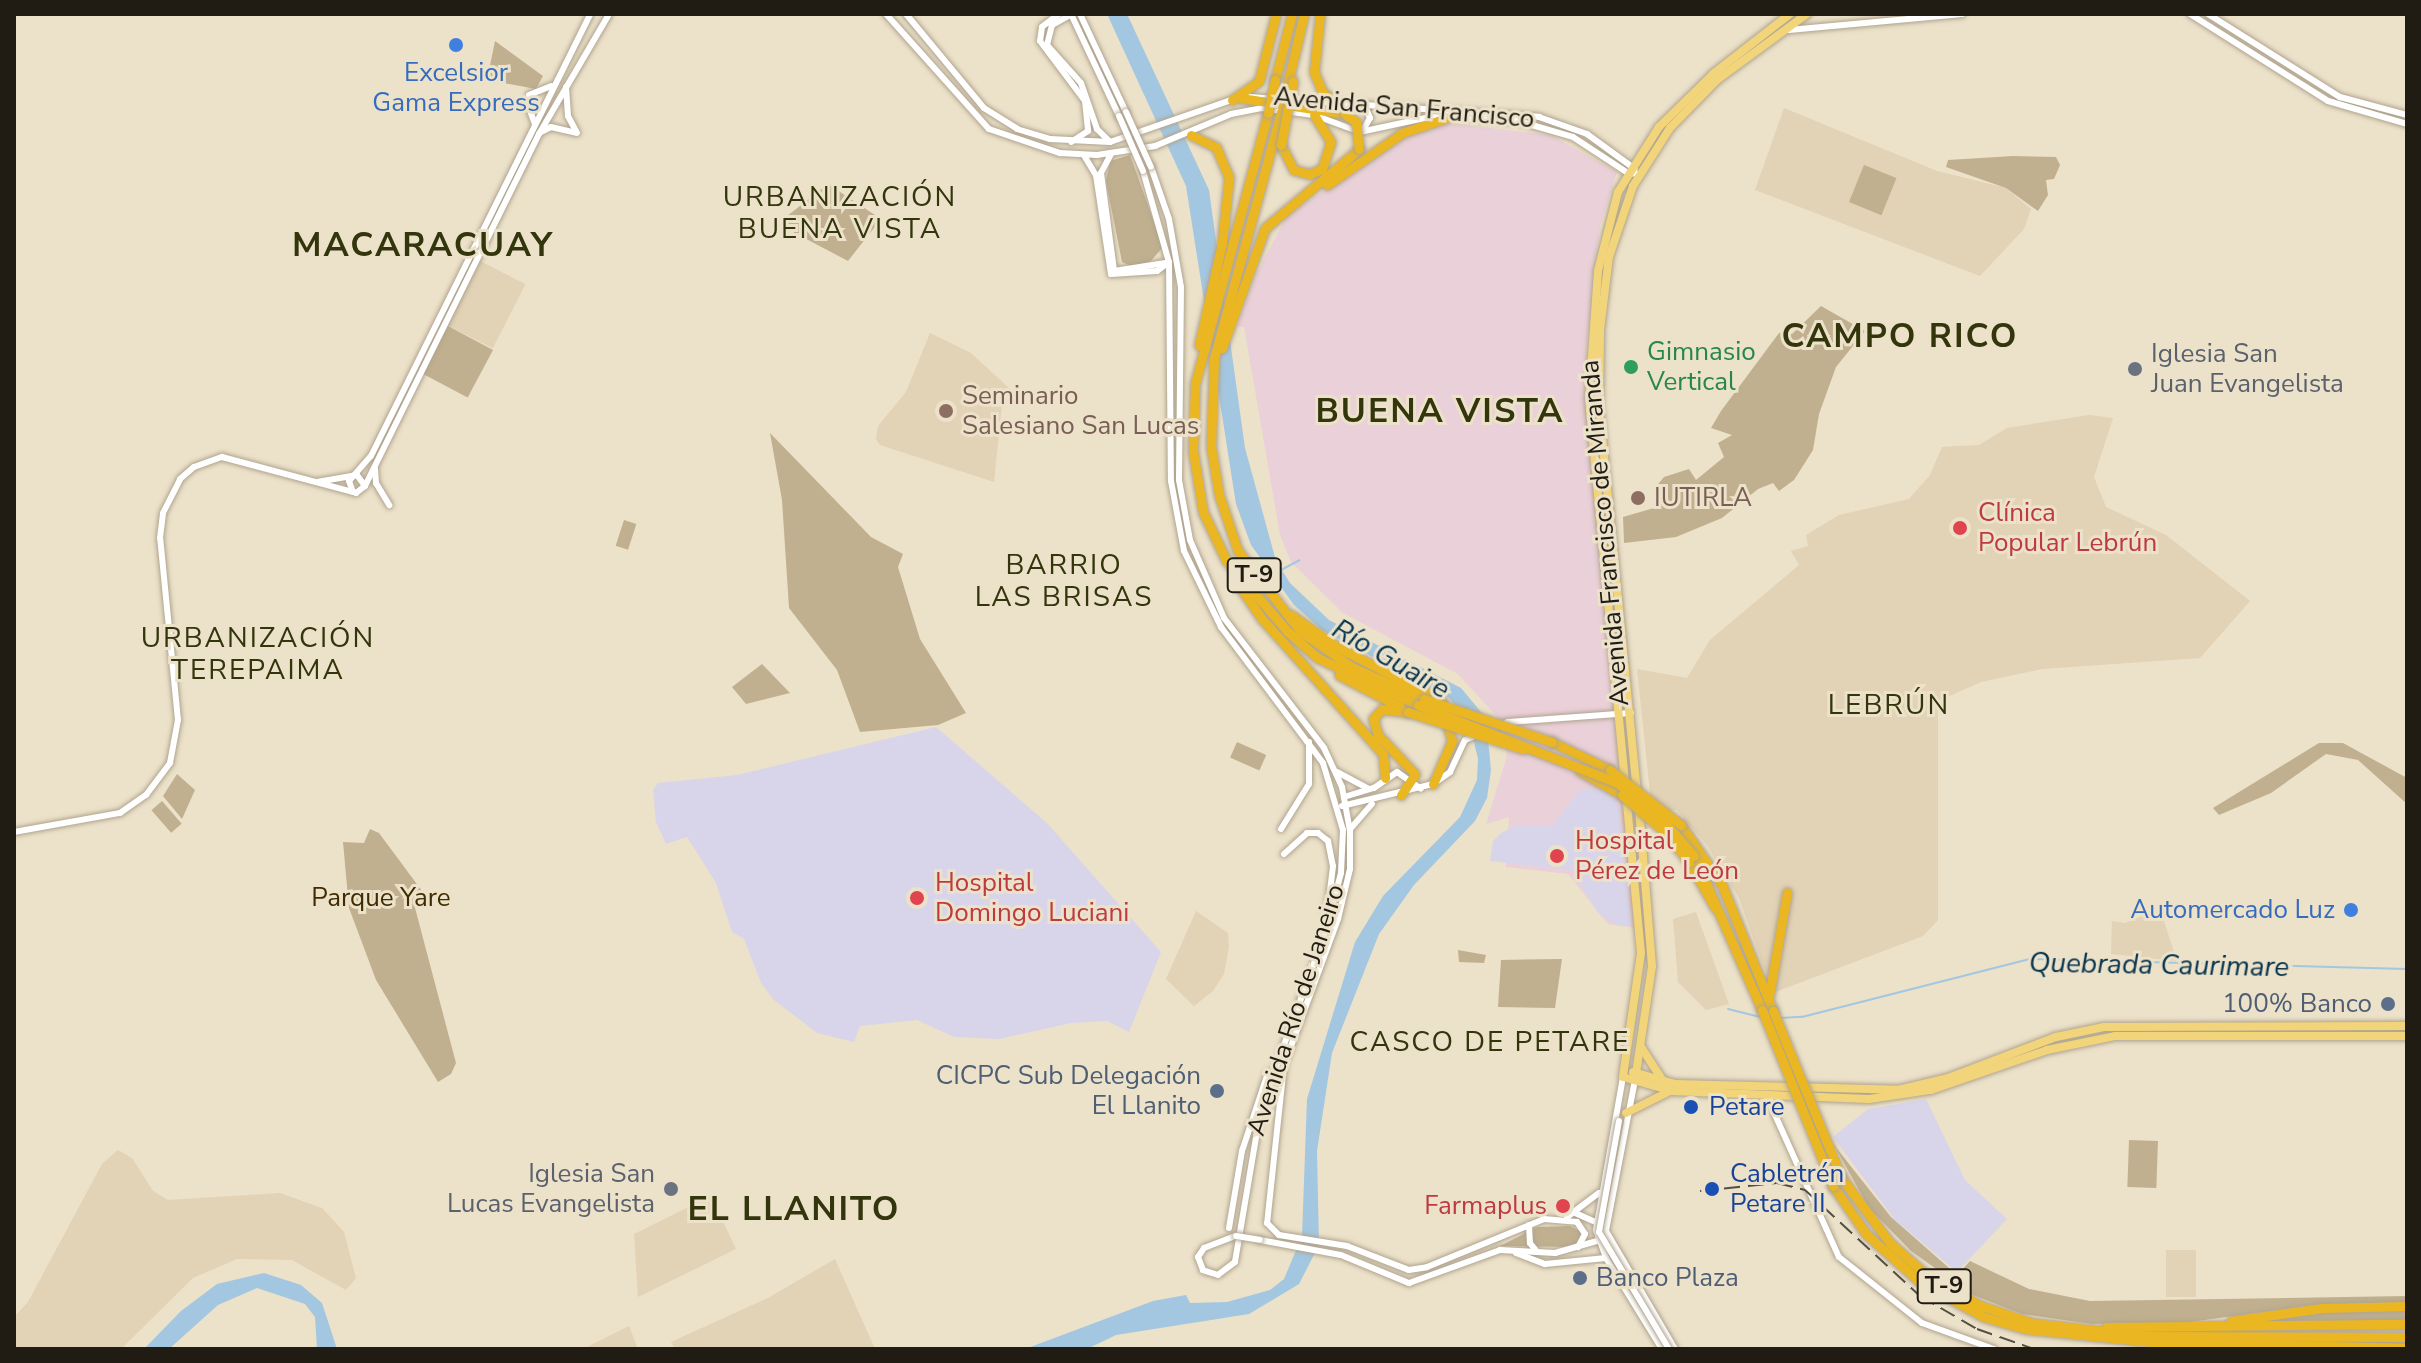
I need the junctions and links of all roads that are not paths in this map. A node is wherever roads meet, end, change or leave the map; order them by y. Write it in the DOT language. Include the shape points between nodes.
graph roads {
  1 [pos="590,14"];
  2 [pos="609,14"];
  3 [pos="886,14"];
  4 [pos="906,14"];
  5 [pos="1071,14"];
  6 [pos="1080,14"];
  7 [pos="1276,14"];
  8 [pos="1292,14"];
  9 [pos="1304,14"];
  10 [pos="1320,14"];
  11 [pos="1790,14"];
  12 [pos="1807,14"];
  13 [pos="1962,14"];
  14 [pos="2190,14"];
  15 [pos="2208,14"];
  16 [pos="1056,17"];
  17 [pos="1077,27"];
  18 [pos="1789,30"];
  19 [pos="1291,82"];
  20 [pos="554,84"];
  21 [pos="566,85"];
  22 [pos="529,95"];
  23 [pos="1237,99"];
  24 [pos="1337,103"];
  25 [pos="528,105"];
  26 [pos="1365,105"];
  27 [pos="1122,114"];
  28 [pos="1314,115"];
  29 [pos="2407,115"];
  30 [pos="1446,118"];
  31 [pos="535,124"];
  32 [pos="2407,124"];
  33 [pos="1360,132"];
  34 [pos="539,134"];
  35 [pos="1191,135"];
  36 [pos="1067,142"];
  37 [pos="1110,142"];
  38 [pos="1111,154"];
  39 [pos="1084,156"];
  40 [pos="1147,169"];
  41 [pos="1630,169"];
  42 [pos="1640,174"];
  43 [pos="1309,192"];
  44 [pos="1166,249"];
  45 [pos="1178,260"];
  46 [pos="1169,262"];
  47 [pos="1154,268"];
  48 [pos="1171,284"];
  49 [pos="1181,287"];
  50 [pos="1203,330"];
  51 [pos="1214,364"];
  52 [pos="375,465"];
  53 [pos="354,476"];
  54 [pos="319,482"];
  55 [pos="364,488"];
  56 [pos="353,492"];
  57 [pos="389,505"];
  58 [pos="1226,560"];
  59 [pos="1277,605"];
  60 [pos="1318,658"];
  61 [pos="1421,702"];
  62 [pos="1630,709"];
  63 [pos="1408,712"];
  64 [pos="1620,712"];
  65 [pos="1452,732"];
  66 [pos="1308,739"];
  67 [pos="1465,740"];
  68 [pos="1335,769"];
  69 [pos="1385,778"];
  70 [pos="1433,784"];
  71 [pos="1411,785"];
  72 [pos="1371,789"];
  73 [pos="1422,789"];
  74 [pos="1401,795"];
  75 [pos="1382,799"];
  76 [pos="1342,802"];
  77 [pos="1281,829"];
  78 [pos="1350,831"];
  79 [pos="14,832"];
  80 [pos="1284,854"];
  81 [pos="1692,859"];
  82 [pos="1787,893"];
  83 [pos="1325,933"];
  84 [pos="1769,999"];
  85 [pos="1767,1010"];
  86 [pos="2407,1026"];
  87 [pos="2407,1036"];
  88 [pos="1641,1047"];
  89 [pos="1280,1064"];
  90 [pos="1624,1073"];
  91 [pos="1636,1076"];
  92 [pos="1666,1082"];
  93 [pos="1672,1091"];
  94 [pos="1767,1097"];
  95 [pos="1616,1108"];
  96 [pos="1626,1113"];
  97 [pos="1619,1121"];
  98 [pos="1599,1193"];
  99 [pos="1570,1215"];
  100 [pos="1596,1222"];
  101 [pos="1606,1224"];
  102 [pos="1529,1225"];
  103 [pos="1229,1228"];
  104 [pos="1607,1238"];
  105 [pos="1599,1241"];
  106 [pos="1578,1247"];
  107 [pos="1513,1251"];
  108 [pos="1537,1252"];
  109 [pos="1606,1258"];
  110 [pos="2407,1306"];
  111 [pos="2407,1324"];
  112 [pos="2217,1325"];
  113 [pos="2087,1331"];
  114 [pos="2407,1337"];
  115 [pos="2352,1347"];
  116 [pos="2407,1348"];
  117 [pos="1662,1349"];
  118 [pos="1669,1349"];
  119 [pos="1675,1349"];
  120 [pos="1994,1349"];
  121 [pos="2366,1349"];
  1 -- 20 [label="street"];
  2 -- 21 [label="street"];
  3 -- 39 [label="street, Avenida San Francisco" via="989,129 1026,145"];
  4 -- 36 [label="street" via="991,113 1024,132"];
  5 -- 16 [label="street"];
  5 -- 17 [label="street, Avenida Río de Janeiro"];
  6 -- 27 [label="street, Avenida Río de Janeiro"];
  7 -- 23 [label="highway" via="1259,81"];
  8 -- 50 [label="highway, T-9, bridge" via="1227,262"];
  9 -- 19 [label="highway, T-9"];
  10 -- 24 [label="highway" via="1314,72 1323,93"];
  11 -- 41 [label="main road, Avenida Francisco de Miranda" via="1680,103"];
  12 -- 18 [label="main road, Avenida Francisco de Miranda"];
  13 -- 18 [label="street"];
  14 -- 32 [label="street" via="2328,101"];
  15 -- 29 [label="street" via="2340,97"];
  16 -- 17 [label="street"];
  16 -- 36 [label="street" via="1040,31 1042,45 1079,88 1089,119 1086,133"];
  16 -- 37 [label="street" via="1047,45 1081,83 1097,129"];
  17 -- 27 [label="street, Avenida Río de Janeiro"];
  18 -- 42 [label="main road, Avenida Francisco de Miranda" via="1699,97 1670,128"];
  19 -- 28 [label="highway, bridge" via="1281,145 1294,170 1309,174 1322,169 1331,142"];
  19 -- 51 [label="highway, T-9, bridge"];
  20 -- 22 [label="street"];
  20 -- 31 [label="street"];
  21 -- 34 [label="street"];
  21 -- 34 [label="street" via="568,116 577,133 551,127"];
  23 -- 24 [label="street, Avenida San Francisco"];
  23 -- 37 [label="street"];
  23 -- 43 [label="highway, bridge" via="1345,114 1356,122 1359,149"];
  24 -- 26 [label="street, Avenida San Francisco"];
  25 -- 31 [label="street"];
  26 -- 33 [label="street" via="1369,123"];
  26 -- 41 [label="street, Avenida San Francisco" via="1539,117 1587,134"];
  27 -- 40 [label="street, Avenida Río de Janeiro, bridge"];
  28 -- 33 [label="street, Avenida San Francisco"];
  28 -- 35 [label="street, Avenida San Francisco" via="1250,109"];
  30 -- 33 [label="street, Avenida San Francisco"];
  30 -- 41 [label="street, Avenida San Francisco" via="1518,121 1558,131"];
  30 -- 43 [label="highway" via="1402,133 1347,174"];
  31 -- 53 [label="street" via="371,456"];
  34 -- 52 [label="street"];
  35 -- 38 [label="street, Avenida San Francisco"];
  35 -- 50 [label="highway" via="1216,147 1228,169 1222,243"];
  36 -- 37 [label="street"];
  38 -- 39 [label="street, Avenida San Francisco"];
  38 -- 47 [label="street" via="1101,173 1114,271"];
  39 -- 47 [label="street" via="1096,175 1111,274"];
  40 -- 44 [label="street, Avenida Río de Janeiro"];
  40 -- 45 [label="street, Avenida Río de Janeiro"];
  41 -- 42 [label="street, Avenida San Francisco"];
  41 -- 64 [label="main road, Avenida Francisco de Miranda" via="1604,240 1588,365"];
  42 -- 62 [label="main road, Avenida Francisco de Miranda" via="1623,207 1609,257 1599,356 1599,406"];
  43 -- 51 [label="highway" via="1265,228"];
  44 -- 46 [label="street, Avenida Río de Janeiro"];
  44 -- 47 [label="street"];
  45 -- 46 [label="street"];
  45 -- 49 [label="street, Avenida Río de Janeiro"];
  46 -- 47 [label="street"];
  46 -- 48 [label="street, Avenida Río de Janeiro"];
  46 -- 49 [label="street"];
  47 -- 48 [label="street"];
  48 -- 66 [label="street, Avenida Río de Janeiro" via="1171,481 1184,551 1221,627"];
  49 -- 68 [label="street, Avenida Río de Janeiro" via="1179,480 1194,553 1224,618 1302,714"];
  50 -- 58 [label="highway, T-9" via="1192,415 1195,475 1203,512"];
  51 -- 59 [label="highway, T-9" via="1211,447 1224,515 1238,551"];
  52 -- 55 [label="street"];
  52 -- 57 [label="street" via="376,483"];
  53 -- 54 [label="street"];
  53 -- 55 [label="street" via="363,478"];
  53 -- 56 [label="street" via="348,484"];
  54 -- 56 [label="street"];
  54 -- 79 [label="street" via="222,457 194,467 180,479 163,513 160,538 178,720 170,763 146,795 120,813"];
  55 -- 56 [label="street"];
  58 -- 60 [label="highway, T-9" via="1265,610"];
  58 -- 69 [label="highway" via="1262,619 1383,754"];
  59 -- 61 [label="highway, T-9" via="1328,652"];
  59 -- 65 [label="highway" via="1337,647 1437,695"];
  60 -- 61 [label="highway, T-9"];
  60 -- 63 [label="highway, T-9"];
  61 -- 81 [label="highway, T-9, bridge" via="1616,782 1659,816"];
  61 -- 84 [label="highway, T-9, bridge" via="1594,760 1667,810 1722,885"];
  62 -- 64 [label="street"];
  62 -- 88 [label="main road, Avenida Francisco de Miranda" via="1652,966"];
  63 -- 71 [label="highway" via="1382,709 1373,722 1378,735 1414,772"];
  63 -- 81 [label="highway, T-9, bridge" via="1567,764 1636,805"];
  64 -- 67 [label="street, bridge" via="1508,722"];
  64 -- 90 [label="main road, Avenida Francisco de Miranda" via="1641,953"];
  65 -- 67 [label="highway"];
  65 -- 70 [label="highway" via="1448,757"];
  66 -- 76 [label="street, Avenida Río de Janeiro"];
  66 -- 77 [label="street" via="1309,784"];
  67 -- 70 [label="street" via="1450,772"];
  68 -- 72 [label="street" via="1350,783"];
  68 -- 76 [label="street, Avenida Río de Janeiro"];
  69 -- 71 [label="street" via="1400,771"];
  69 -- 72 [label="street"];
  70 -- 73 [label="street"];
  71 -- 73 [label="street"];
  71 -- 74 [label="highway"];
  72 -- 76 [label="street"];
  73 -- 74 [label="street"];
  74 -- 75 [label="street"];
  75 -- 76 [label="street"];
  75 -- 78 [label="street" via="1360,812"];
  76 -- 78 [label="street, Avenida Río de Janeiro"];
  76 -- 83 [label="street, Avenida Río de Janeiro" via="1341,873"];
  78 -- 89 [label="street, Avenida Río de Janeiro" via="1350,869 1338,919"];
  80 -- 83 [label="street" via="1310,832 1322,835 1331,846"];
  81 -- 85 [label="highway, T-9"];
  82 -- 84 [label="highway"];
  83 -- 89 [label="street, Avenida Río de Janeiro"];
  84 -- 85 [label="highway, T-9"];
  85 -- 113 [label="highway, T-9, bridge" via="1841,1177 1890,1243 1947,1288 2005,1315"];
  85 -- 115 [label="highway, T-9, bridge" via="1833,1186 1866,1234 1903,1269 1984,1317 2077,1338"];
  86 -- 92 [label="main road" via="2104,1027 2056,1037 1948,1078 1898,1090"];
  87 -- 94 [label="main road" via="2115,1036 2047,1050 1912,1094"];
  88 -- 91 [label="main road, Avenida Francisco de Miranda"];
  88 -- 92 [label="main road" via="1650,1068"];
  89 -- 102 [label="street" via="1266,1214 1269,1227 1279,1235 1347,1246 1414,1269"];
  89 -- 103 [label="street" via="1248,1128"];
  89 -- 107 [label="street, Avenida Río de Janeiro, bridge" via="1253,1140 1237,1256 1218,1275 1208,1274 1199,1263 1204,1248 1234,1236 1260,1240 1290,1245 1341,1255 1409,1283 1493,1252"];
  90 -- 91 [label="main road"];
  90 -- 95 [label="street"];
  91 -- 92 [label="main road"];
  91 -- 93 [label="main road"];
  91 -- 96 [label="street"];
  93 -- 94 [label="main road"];
  93 -- 96 [label="main road"];
  94 -- 120 [label="street" via="1839,1257 1922,1323"];
  95 -- 97 [label="street"];
  95 -- 98 [label="street"];
  96 -- 97 [label="street"];
  96 -- 101 [label="street"];
  97 -- 118 [label="street, bridge" via="1599,1232"];
  98 -- 99 [label="street"];
  98 -- 100 [label="street"];
  99 -- 100 [label="street"];
  99 -- 102 [label="street"];
  99 -- 106 [label="street" via="1585,1230"];
  100 -- 101 [label="street"];
  100 -- 105 [label="street"];
  101 -- 104 [label="street"];
  102 -- 108 [label="street" via="1530,1243"];
  104 -- 105 [label="street"];
  104 -- 119 [label="street"];
  105 -- 106 [label="street"];
  105 -- 109 [label="street"];
  106 -- 108 [label="street"];
  107 -- 108 [label="street"];
  107 -- 109 [label="street" via="1545,1264"];
  109 -- 117 [label="street"];
  110 -- 112 [label="highway" via="2296,1311"];
  111 -- 112 [label="highway"];
  112 -- 113 [label="highway"];
  113 -- 114 [label="highway, T-9"];
  115 -- 116 [label="highway, T-9"];
  115 -- 121 [label="highway"];
}
